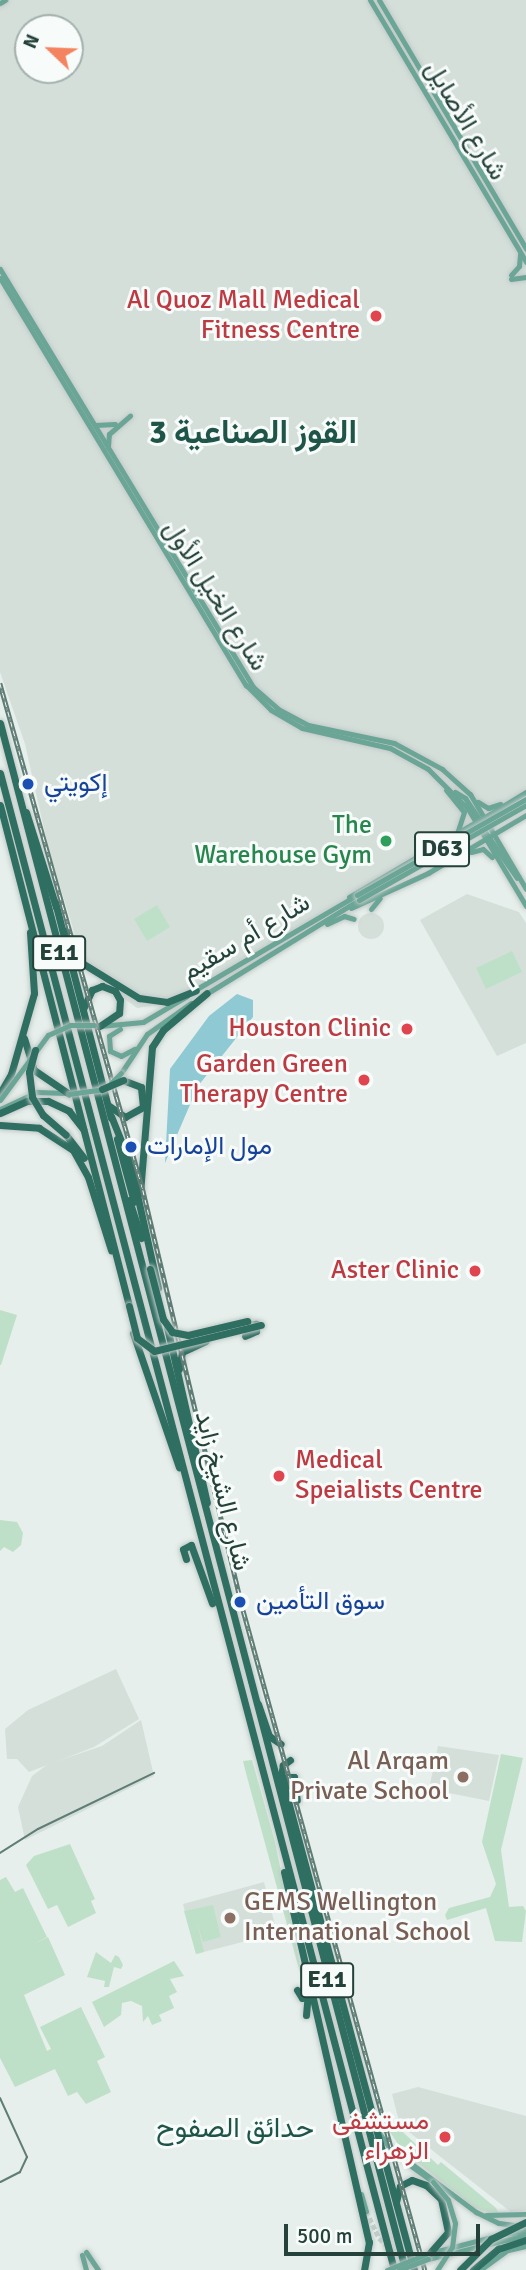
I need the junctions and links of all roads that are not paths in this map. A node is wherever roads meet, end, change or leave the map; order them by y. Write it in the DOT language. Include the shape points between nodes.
graph roads {
  1 [pos="5,0"];
  2 [pos="370,0"];
  3 [pos="379,0"];
  4 [pos="0,3"];
  5 [pos="408,40"];
  6 [pos="412,56"];
  7 [pos="437,98"];
  8 [pos="449,108"];
  9 [pos="522,250"];
  10 [pos="526,256"];
  11 [pos="526,262"];
  12 [pos="0,268"];
  13 [pos="526,277"];
  14 [pos="0,278"];
  15 [pos="130,416"];
  16 [pos="92,422"];
  17 [pos="116,424"];
  18 [pos="110,453"];
  19 [pos="0,723"];
  20 [pos="428,769"];
  21 [pos="0,773"];
  22 [pos="470,794"];
  23 [pos="525,795"];
  24 [pos="20,801"];
  25 [pos="0,805"];
  26 [pos="526,805"];
  27 [pos="526,815"];
  28 [pos="510,824"];
  29 [pos="486,829"];
  30 [pos="455,834"];
  31 [pos="453,860"];
  32 [pos="511,862"];
  33 [pos="509,879"];
  34 [pos="397,887"];
  35 [pos="526,889"];
  36 [pos="358,898"];
  37 [pos="25,900"];
  38 [pos="344,901"];
  39 [pos="55,902"];
  40 [pos="375,905"];
  41 [pos="526,906"];
  42 [pos="348,908"];
  43 [pos="354,919"];
  44 [pos="309,931"];
  45 [pos="196,990"];
  46 [pos="207,993"];
  47 [pos="82,1010"];
  48 [pos="97,1026"];
  49 [pos="127,1026"];
  50 [pos="25,1027"];
  51 [pos="138,1045"];
  52 [pos="35,1050"];
  53 [pos="122,1077"];
  54 [pos="102,1089"];
  55 [pos="0,1093"];
  56 [pos="69,1094"];
  57 [pos="0,1100"];
  58 [pos="107,1103"];
  59 [pos="0,1111"];
  60 [pos="111,1116"];
  61 [pos="0,1125"];
  62 [pos="89,1142"];
  63 [pos="120,1184"];
  64 [pos="144,1232"];
  65 [pos="112,1245"];
  66 [pos="146,1254"];
  67 [pos="247,1321"];
  68 [pos="261,1325"];
  69 [pos="219,1334"];
  70 [pos="245,1336"];
  71 [pos="189,1424"];
  72 [pos="185,1478"];
  73 [pos="206,1514"];
  74 [pos="186,1559"];
  75 [pos="225,1641"];
  76 [pos="250,1690"];
  77 [pos="281,1744"];
  78 [pos="290,1759"];
  79 [pos="297,1800"];
  80 [pos="293,1817"];
  81 [pos="285,1867"];
  82 [pos="306,1900"];
  83 [pos="301,1961"];
  84 [pos="297,1990"];
  85 [pos="307,2000"];
  86 [pos="342,2004"];
  87 [pos="306,2015"];
  88 [pos="324,2054"];
  89 [pos="331,2083"];
  90 [pos="370,2110"];
  91 [pos="389,2147"];
  92 [pos="468,2205"];
  93 [pos="366,2211"];
  94 [pos="526,2214"];
  95 [pos="525,2235"];
  96 [pos="406,2247"];
  97 [pos="388,2255"];
  98 [pos="428,2256"];
  99 [pos="86,2270"];
  100 [pos="98,2270"];
  101 [pos="364,2270"];
  102 [pos="387,2270"];
  103 [pos="396,2270"];
  104 [pos="405,2270"];
  105 [pos="414,2270"];
  106 [pos="438,2270"];
  107 [pos="460,2270"];
  108 [pos="473,2270"];
  109 [pos="480,2270"];
  110 [pos="489,2270"];
  1 -- 4 [label="main road"];
  2 -- 9 [label="main road, شارع الأصايل"];
  3 -- 6 [label="main road, شارع الأصايل"];
  5 -- 6 [label="main road"];
  6 -- 7 [label="main road, شارع الأصايل"];
  7 -- 8 [label="main road"];
  7 -- 9 [label="main road, شارع الأصايل"];
  9 -- 10 [label="main road"];
  9 -- 11 [label="main road, شارع الأصايل"];
  9 -- 13 [label="main road" via="511,277"];
  12 -- 16 [label="main road, شارع الخيل الأول"];
  14 -- 20 [label="main road, شارع الخيل الأول" via="246,685 271,710 302,728 390,748"];
  15 -- 18 [label="main road" via="108,435"];
  16 -- 17 [label="main road" via="102,428"];
  16 -- 18 [label="main road, شارع الخيل الأول"];
  18 -- 22 [label="main road, شارع الخيل الأول" via="236,664 263,696 314,728 409,749"];
  19 -- 24 [label="highway, شارع الشيخ زايد / E11"];
  20 -- 29 [label="main road, شارع الخيل الأول" via="463,796"];
  20 -- 30 [label="main road" via="464,810 464,821"];
  21 -- 72 [label="highway, شارع الشيخ زايد / E11"];
  22 -- 23 [label="main road" via="488,808"];
  22 -- 29 [label="main road, شارع الخيل الأول"];
  23 -- 29 [label="main road" via="507,804"];
  23 -- 36 [label="main road, شارع أم سقيم / D63, bridge"];
  24 -- 39 [label="highway"];
  24 -- 63 [label="highway, شارع الشيخ زايد / E11"];
  25 -- 37 [label="highway"];
  26 -- 36 [label="main road, شارع أم سقيم / D63, bridge"];
  27 -- 28 [label="main road"];
  28 -- 29 [label="main road"];
  28 -- 32 [label="main road" via="503,839"];
  29 -- 30 [label="main road"];
  29 -- 31 [label="main road"];
  29 -- 32 [label="main road, شارع الخيل الأول"];
  29 -- 33 [label="main road, شارع الخيل الأول"];
  29 -- 35 [label="main road"];
  30 -- 38 [label="main road"];
  31 -- 33 [label="main road" via="483,849"];
  31 -- 34 [label="main road"];
  32 -- 35 [label="main road, شارع الخيل الأول"];
  33 -- 41 [label="main road, شارع الخيل الأول"];
  34 -- 40 [label="main road"];
  34 -- 42 [label="main road"];
  36 -- 38 [label="main road, شارع أم سقيم / D63"];
  36 -- 42 [label="main road, شارع أم سقيم / D63"];
  37 -- 50 [label="highway" via="36,974"];
  37 -- 62 [label="highway"];
  38 -- 45 [label="main road, شارع أم سقيم / D63"];
  39 -- 45 [label="highway" via="72,950 91,970 149,1002 171,1001"];
  39 -- 47 [label="highway"];
  42 -- 44 [label="main road, شارع أم سقيم / D63"];
  43 -- 44 [label="main road" via="344,916"];
  44 -- 46 [label="main road, شارع أم سقيم / D63"];
  45 -- 49 [label="main road, شارع أم سقيم / D63" via="158,1016"];
  46 -- 51 [label="main road, شارع أم سقيم / D63" via="158,1025"];
  46 -- 64 [label="highway" via="163,1030 152,1051 140,1195"];
  47 -- 48 [label="highway" via="92,990 105,987 115,991 119,1013"];
  47 -- 58 [label="highway"];
  48 -- 49 [label="main road, شارع أم سقيم / D63"];
  48 -- 52 [label="main road, شارع أم سقيم / D63, bridge" via="60,1028"];
  49 -- 51 [label="main road" via="110,1035 110,1051 123,1056"];
  50 -- 55 [label="highway"];
  50 -- 56 [label="highway" via="30,1064"];
  51 -- 53 [label="main road, شارع أم سقيم / D63"];
  52 -- 57 [label="main road, شارع أم سقيم / D63, bridge" via="17,1084"];
  52 -- 65 [label="highway, bridge" via="29,1072 32,1097 86,1161"];
  53 -- 54 [label="highway, bridge"];
  53 -- 58 [label="highway" via="141,1087 145,1099 141,1109 125,1117"];
  54 -- 56 [label="main road, bridge"];
  56 -- 59 [label="main road" via="37,1092"];
  58 -- 60 [label="highway"];
  59 -- 62 [label="highway" via="27,1101 52,1102 75,1116"];
  60 -- 64 [label="highway" via="130,1163"];
  60 -- 66 [label="highway"];
  61 -- 65 [label="highway" via="39,1128 69,1147 86,1172"];
  62 -- 65 [label="highway"];
  63 -- 66 [label="highway"];
  63 -- 73 [label="highway, شارع الشيخ زايد / E11"];
  64 -- 71 [label="highway"];
  65 -- 69 [label="highway, bridge" via="139,1336 153,1347"];
  65 -- 72 [label="highway" via="135,1342"];
  66 -- 67 [label="highway, bridge" via="163,1319 172,1332 188,1335"];
  68 -- 69 [label="highway, bridge"];
  69 -- 70 [label="highway" via="256,1324 257,1330"];
  69 -- 71 [label="highway, bridge" via="181,1355 178,1367"];
  71 -- 73 [label="highway" via="206,1490"];
  72 -- 75 [label="highway, شارع الشيخ زايد / E11"];
  73 -- 76 [label="highway, شارع الشيخ زايد / E11"];
  74 -- 75 [label="highway" via="183,1549 191,1545"];
  75 -- 81 [label="highway, شارع الشيخ زايد / E11"];
  76 -- 77 [label="highway" via="269,1736"];
  76 -- 82 [label="highway, شارع الشيخ زايد / E11"];
  78 -- 80 [label="highway" via="281,1772"];
  79 -- 80 [label="highway" via="295,1780 290,1776 286,1781"];
  80 -- 86 [label="highway"];
  81 -- 83 [label="highway" via="284,1885"];
  81 -- 97 [label="highway, شارع الشيخ زايد / E11"];
  82 -- 86 [label="highway"];
  82 -- 104 [label="highway, شارع الشيخ زايد / E11"];
  83 -- 85 [label="highway"];
  83 -- 88 [label="highway"];
  84 -- 85 [label="highway"];
  85 -- 87 [label="highway"];
  85 -- 88 [label="highway"];
  86 -- 90 [label="highway"];
  88 -- 89 [label="highway"];
  89 -- 93 [label="main road"];
  89 -- 101 [label="highway" via="369,2242"];
  90 -- 91 [label="main road"];
  90 -- 96 [label="highway"];
  91 -- 92 [label="main road"];
  91 -- 106 [label="main road, bridge" via="448,2200 455,2223 452,2247"];
  92 -- 94 [label="main road" via="493,2217"];
  92 -- 95 [label="main road"];
  95 -- 98 [label="main road"];
  95 -- 107 [label="highway, bridge" via="491,2239"];
  95 -- 108 [label="highway" via="494,2251"];
  95 -- 109 [label="main road"];
  95 -- 110 [label="main road"];
  96 -- 98 [label="highway" via="396,2195 403,2183 416,2180 436,2193 448,2215 446,2237"];
  96 -- 105 [label="highway"];
  97 -- 102 [label="highway"];
  97 -- 103 [label="highway, شارع الشيخ زايد / E11"];
  98 -- 102 [label="main road, bridge"];
  98 -- 103 [label="main road, bridge"];
  99 -- 100 [label="main road" via="84,2254"];
}
